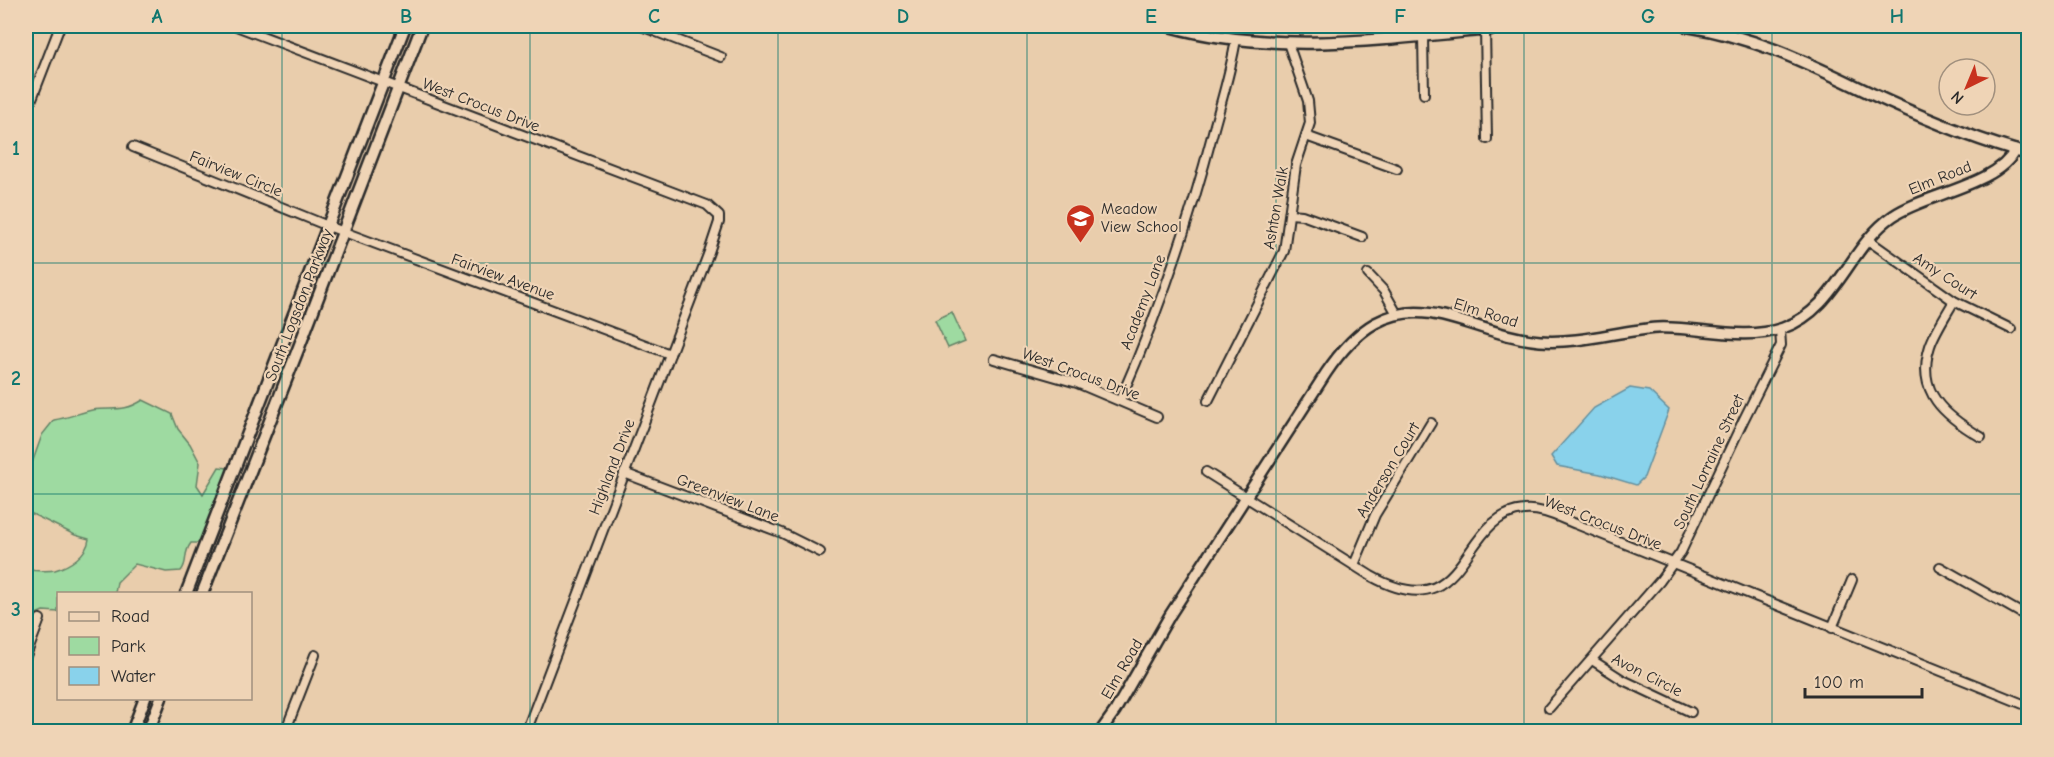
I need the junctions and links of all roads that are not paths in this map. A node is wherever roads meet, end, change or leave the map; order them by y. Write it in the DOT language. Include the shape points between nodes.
graph roads {
  1 [pos="60,26"];
  2 [pos="236,26"];
  3 [pos="405,26"];
  4 [pos="422,26"];
  5 [pos="641,26"];
  6 [pos="1169,26"];
  7 [pos="1521,26"];
  8 [pos="1687,26"];
  9 [pos="1485,29"];
  10 [pos="1423,36"];
  11 [pos="1236,39"];
  12 [pos="1288,44"];
  13 [pos="722,57"];
  14 [pos="384,82"];
  15 [pos="398,88"];
  16 [pos="1424,94"];
  17 [pos="26,114"];
  18 [pos="1306,136"];
  19 [pos="1487,139"];
  20 [pos="133,147"];
  21 [pos="2015,150"];
  22 [pos="2028,154"];
  23 [pos="1397,169"];
  24 [pos="716,212"];
  25 [pos="1290,214"];
  26 [pos="328,226"];
  27 [pos="342,232"];
  28 [pos="1362,237"];
  29 [pos="1868,240"];
  30 [pos="1368,274"];
  31 [pos="1954,301"];
  32 [pos="1397,314"];
  33 [pos="1780,328"];
  34 [pos="2011,329"];
  35 [pos="670,354"];
  36 [pos="994,359"];
  37 [pos="270,375"];
  38 [pos="286,381"];
  39 [pos="1120,400"];
  40 [pos="1208,401"];
  41 [pos="1157,417"];
  42 [pos="1431,423"];
  43 [pos="1981,437"];
  44 [pos="1206,472"];
  45 [pos="624,473"];
  46 [pos="1248,497"];
  47 [pos="221,502"];
  48 [pos="236,507"];
  49 [pos="820,552"];
  50 [pos="1673,564"];
  51 [pos="1354,565"];
  52 [pos="1940,567"];
  53 [pos="1852,580"];
  54 [pos="187,592"];
  55 [pos="203,592"];
  56 [pos="2028,617"];
  57 [pos="40,619"];
  58 [pos="1832,628"];
  59 [pos="315,655"];
  60 [pos="26,656"];
  61 [pos="1592,660"];
  62 [pos="145,700"];
  63 [pos="161,700"];
  64 [pos="2028,706"];
  65 [pos="1549,708"];
  66 [pos="1691,712"];
  67 [pos="132,732"];
  68 [pos="148,732"];
  69 [pos="285,732"];
  70 [pos="526,732"];
  71 [pos="1100,732"];
  1 -- 17 [label="street"];
  2 -- 14 [label="street, West Crocus Drive"];
  3 -- 14 [label="main road, South Logsdon Parkway"];
  4 -- 15 [label="main road, South Logsdon Parkway"];
  5 -- 13 [label="street"];
  6 -- 11 [label="main road"];
  7 -- 9 [label="main road"];
  8 -- 21 [label="main road" via="1742,38 1784,53 1918,115"];
  9 -- 10 [label="main road"];
  9 -- 19 [label="street"];
  10 -- 12 [label="main road"];
  10 -- 16 [label="street"];
  11 -- 12 [label="main road"];
  11 -- 39 [label="street, Academy Lane" via="1185,227"];
  12 -- 18 [label="street, Ashton Walk" via="1308,101 1310,123"];
  14 -- 15 [label="street, West Crocus Drive"];
  14 -- 26 [label="main road, South Logsdon Parkway"];
  15 -- 24 [label="street, West Crocus Drive" via="707,205"];
  15 -- 27 [label="main road, South Logsdon Parkway"];
  18 -- 23 [label="street"];
  18 -- 25 [label="street, Ashton Walk" via="1296,165"];
  20 -- 26 [label="street, Fairview Circle"];
  21 -- 22 [label="main road"];
  21 -- 29 [label="street, Elm Road" via="2004,165 1893,216"];
  24 -- 35 [label="street, Highland Drive" via="719,222"];
  25 -- 28 [label="street"];
  25 -- 40 [label="street, Ashton Walk" via="1284,251"];
  26 -- 27 [label="street, Fairview Avenue"];
  26 -- 37 [label="main road, South Logsdon Parkway"];
  27 -- 35 [label="street, Fairview Avenue"];
  27 -- 38 [label="main road, South Logsdon Parkway"];
  29 -- 31 [label="street, Amy Court"];
  29 -- 33 [label="street, Elm Road" via="1821,302 1798,321"];
  30 -- 32 [label="street"];
  31 -- 34 [label="street, Amy Court"];
  31 -- 43 [label="street" via="1930,345 1927,385 1942,409"];
  32 -- 33 [label="street, Elm Road" via="1443,316 1503,335 1541,341 1656,328 1758,333"];
  32 -- 46 [label="street, Elm Road" via="1366,328 1340,352"];
  33 -- 50 [label="street, South Lorraine Street" via="1781,345"];
  35 -- 45 [label="street, Highland Drive"];
  36 -- 39 [label="street, West Crocus Drive"];
  37 -- 38 [label="street"];
  37 -- 47 [label="main road, South Logsdon Parkway"];
  38 -- 48 [label="main road, South Logsdon Parkway"];
  39 -- 41 [label="street, West Crocus Drive"];
  42 -- 51 [label="street, Anderson Court" via="1375,515"];
  44 -- 46 [label="street, West Crocus Drive"];
  45 -- 49 [label="street, Greenview Lane" via="782,533"];
  45 -- 70 [label="street, Highland Drive"];
  46 -- 51 [label="street, West Crocus Drive"];
  46 -- 71 [label="street, Elm Road" via="1170,615"];
  47 -- 48 [label="street"];
  47 -- 54 [label="main road, South Logsdon Parkway"];
  48 -- 55 [label="main road, South Logsdon Parkway"];
  50 -- 51 [label="street, West Crocus Drive" via="1546,513 1527,510 1508,513 1492,523 1452,576 1428,588 1409,590 1390,585"];
  50 -- 58 [label="street, West Crocus Drive"];
  50 -- 61 [label="street, South Lorraine Street"];
  52 -- 56 [label="street"];
  53 -- 58 [label="street"];
  57 -- 60 [label="street"];
  58 -- 64 [label="street, West Crocus Drive"];
  59 -- 69 [label="street"];
  61 -- 65 [label="street, South Lorraine Street"];
  61 -- 66 [label="street, Avon Circle" via="1623,680"];
  62 -- 67 [label="main road"];
  63 -- 68 [label="main road"];
}
